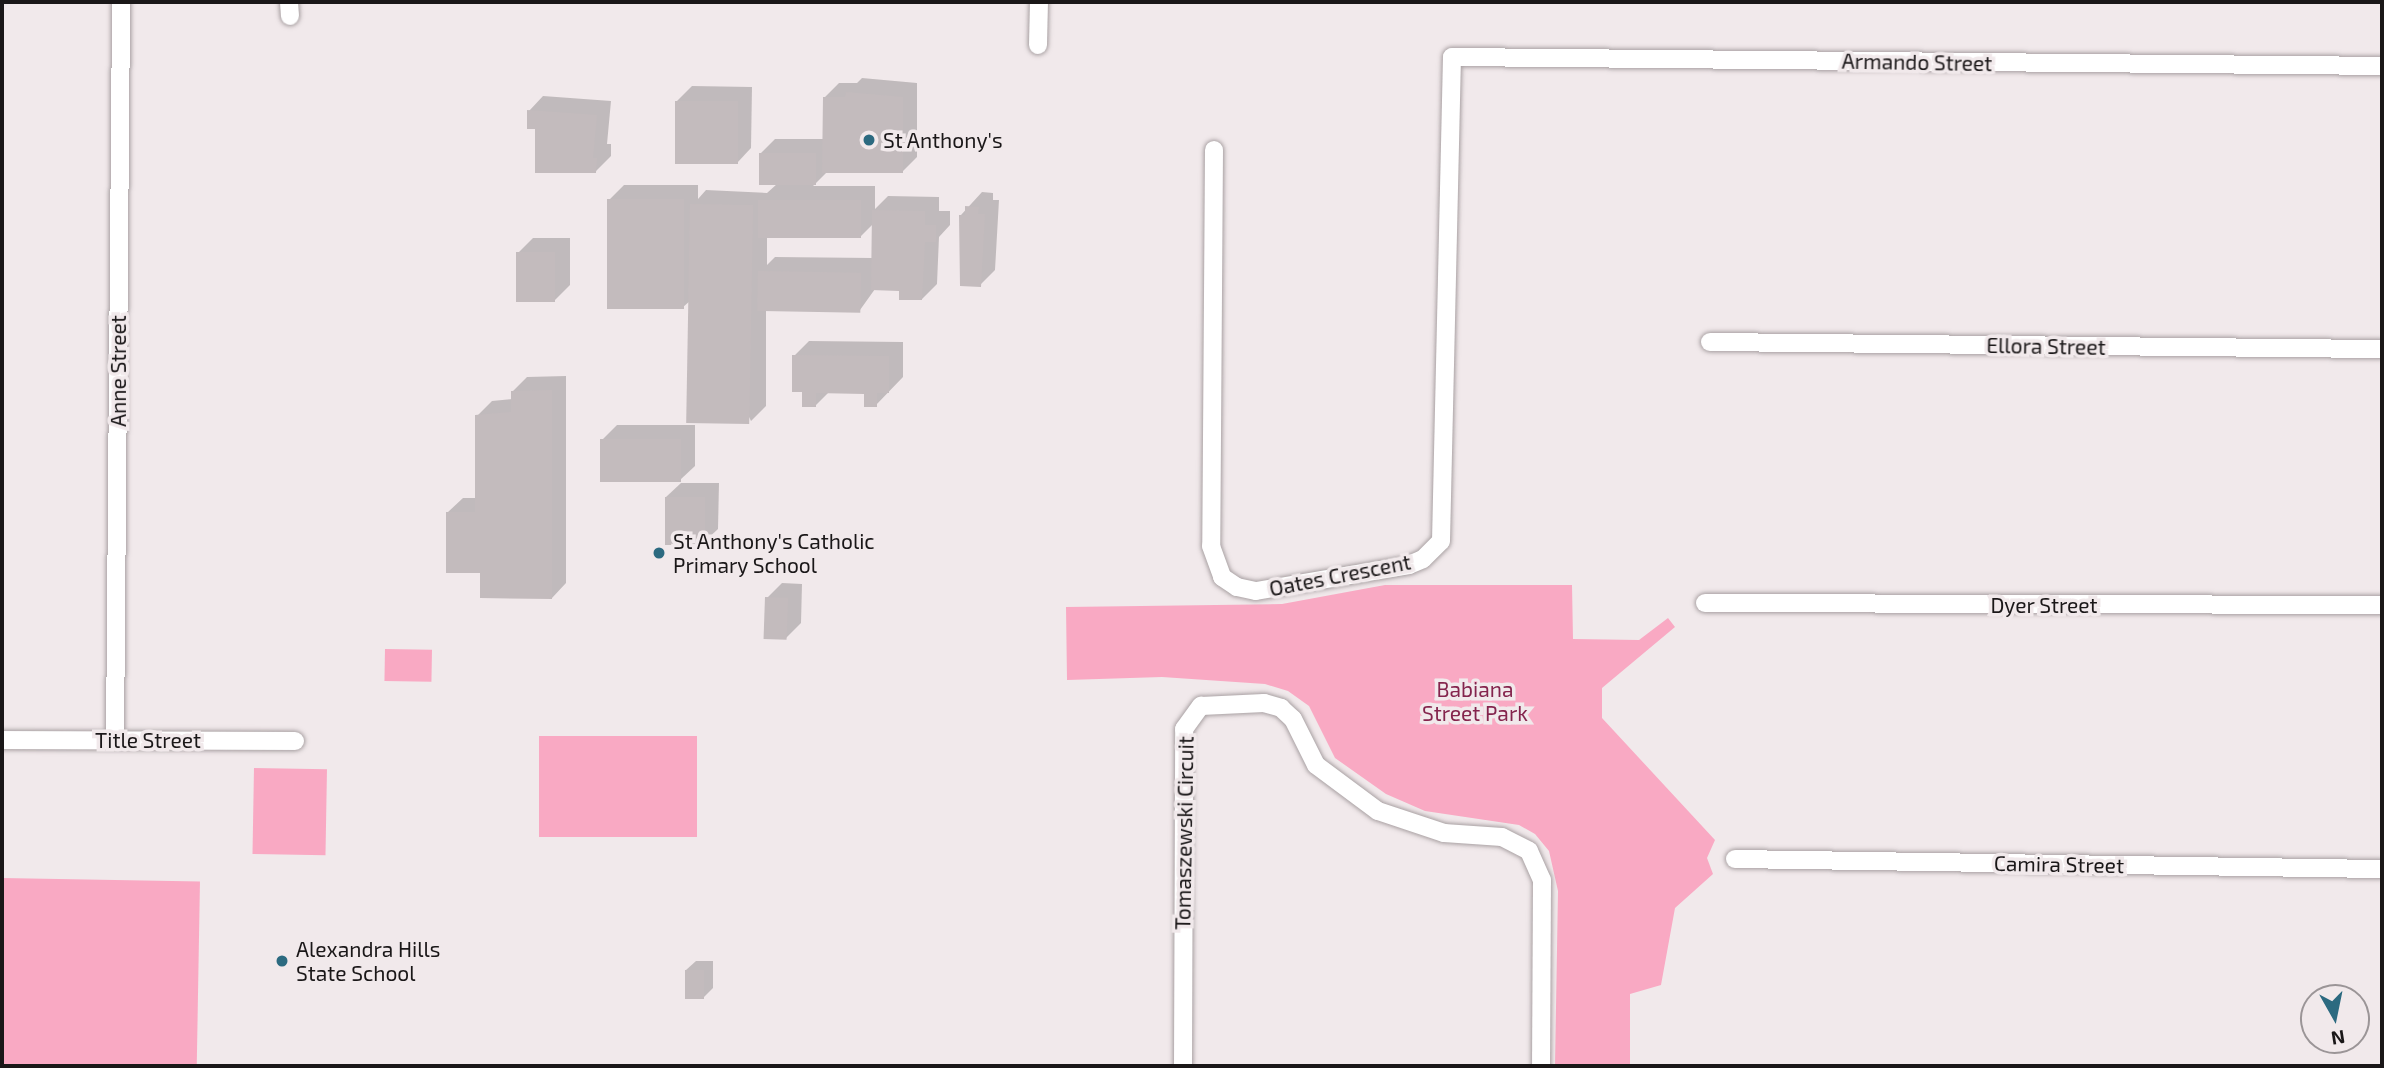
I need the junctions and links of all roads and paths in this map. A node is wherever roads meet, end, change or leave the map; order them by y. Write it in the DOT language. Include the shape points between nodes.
graph roads {
  1 [pos="121,2"];
  2 [pos="1039,2"];
  3 [pos="1038,45"];
  4 [pos="1452,57"];
  5 [pos="2382,66"];
  6 [pos="1214,150"];
  7 [pos="1710,342"];
  8 [pos="2382,349"];
  9 [pos="1705,603"];
  10 [pos="2382,606"];
  11 [pos="2,740"];
  12 [pos="115,740"];
  13 [pos="295,741"];
  14 [pos="1735,859"];
  15 [pos="2382,869"];
  16 [pos="1183,1066"];
  17 [pos="1541,1066"];
  1 -- 12 [label="street, Anne Street"];
  2 -- 3 [label="street"];
  4 -- 5 [label="street, Armando Street"];
  4 -- 6 [label="street, Oates Crescent" via="1444,527 1433,550 1409,565 1256,591 1237,587 1222,577 1213,562"];
  7 -- 8 [label="street, Ellora Street"];
  9 -- 10 [label="street, Dyer Street"];
  11 -- 12 [label="street, Title Street"];
  12 -- 13 [label="street, Title Street"];
  14 -- 15 [label="street, Camira Street"];
  16 -- 17 [label="street, Tomaszewski Circuit" via="1184,729 1202,706 1264,703 1281,708 1293,719 1316,765 1378,811 1444,833 1502,837 1529,851 1542,880"];
}
